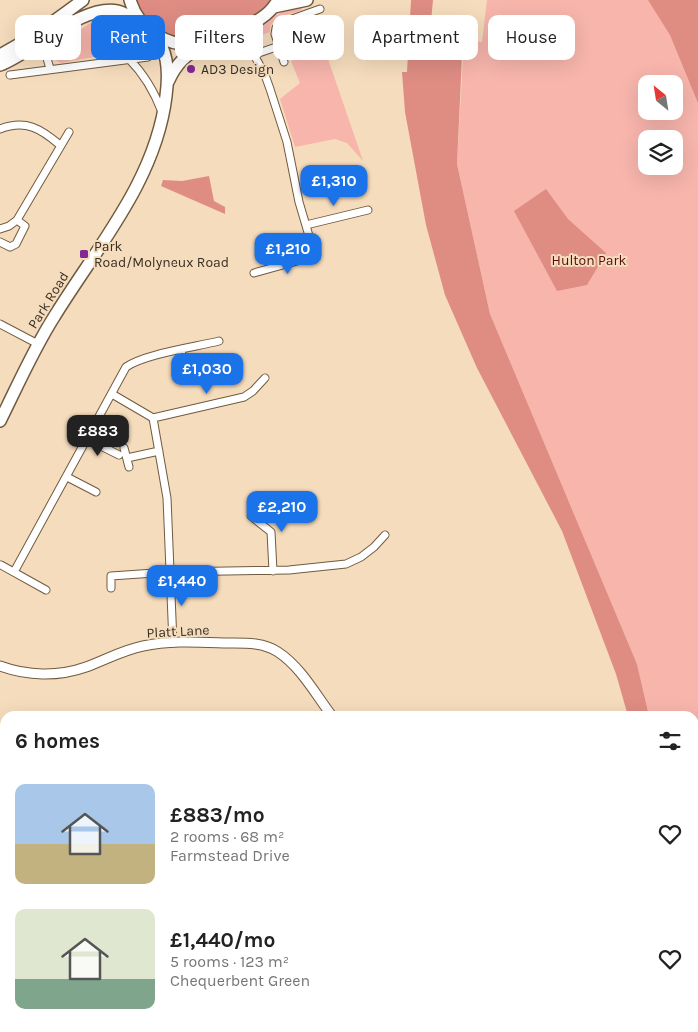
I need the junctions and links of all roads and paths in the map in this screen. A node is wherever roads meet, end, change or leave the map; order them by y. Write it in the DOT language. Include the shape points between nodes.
graph roads {
  1 [pos="83,0"];
  2 [pos="130,0"];
  3 [pos="307,0"];
  4 [pos="276,4"];
  5 [pos="320,9"];
  6 [pos="65,15"];
  7 [pos="125,15"];
  8 [pos="137,15"];
  9 [pos="263,15"];
  10 [pos="304,15"];
  11 [pos="81,17"];
  12 [pos="15,49"];
  13 [pos="0,55"];
  14 [pos="165,57"];
  15 [pos="15,58"];
  16 [pos="48,60"];
  17 [pos="121,60"];
  18 [pos="130,60"];
  19 [pos="182,60"];
  20 [pos="257,60"];
  21 [pos="0,65"];
  22 [pos="50,69"];
  23 [pos="10,74"];
  24 [pos="168,82"];
  25 [pos="163,115"];
  26 [pos="0,129"];
  27 [pos="69,132"];
  28 [pos="60,145"];
  29 [pos="368,210"];
  30 [pos="17,220"];
  31 [pos="306,225"];
  32 [pos="0,229"];
  33 [pos="0,242"];
  34 [pos="254,273"];
  35 [pos="0,324"];
  36 [pos="219,341"];
  37 [pos="38,344"];
  38 [pos="182,350"];
  39 [pos="185,369"];
  40 [pos="265,378"];
  41 [pos="112,394"];
  42 [pos="153,418"];
  43 [pos="0,422"];
  44 [pos="87,439"];
  45 [pos="124,448"];
  46 [pos="159,452"];
  47 [pos="119,454"];
  48 [pos="127,458"];
  49 [pos="129,467"];
  50 [pos="67,477"];
  51 [pos="91,492"];
  52 [pos="251,516"];
  53 [pos="385,536"];
  54 [pos="1,564"];
  55 [pos="273,571"];
  56 [pos="14,572"];
  57 [pos="170,572"];
  58 [pos="111,588"];
  59 [pos="46,590"];
  60 [pos="173,643"];
  61 [pos="0,666"];
  62 [pos="328,711"];
  1 -- 6 [label="main road"];
  2 -- 8 [label="main road"];
  3 -- 4 [label="main road"];
  4 -- 9 [label="main road"];
  5 -- 10 [label="street"];
  7 -- 11 [label="main road" via="118,11 97,11"];
  12 -- 13 [label="main road"];
  14 -- 24 [label="main road, Park Road"];
  15 -- 21 [label="main road"];
  16 -- 22 [label="street"];
  17 -- 22 [label="street"];
  18 -- 25 [label="street" via="146,78"];
  19 -- 24 [label="main road, Park Road"];
  20 -- 31 [label="street" via="265,75 287,142"];
  22 -- 23 [label="street"];
  24 -- 25 [label="main road, Park Road"];
  25 -- 37 [label="main road, Park Road" via="141,178"];
  26 -- 28 [label="street" via="25,125 48,134"];
  27 -- 28 [label="street"];
  28 -- 30 [label="street"];
  29 -- 31 [label="street"];
  30 -- 32 [label="street"];
  30 -- 33 [label="street" via="25,226 16,244 10,247"];
  31 -- 34 [label="street" via="315,256"];
  35 -- 37 [label="street"];
  36 -- 38 [label="street"];
  37 -- 43 [label="main road, Park Road"];
  38 -- 39 [label="street"];
  38 -- 41 [label="street" via="126,367"];
  40 -- 42 [label="street" via="244,397"];
  41 -- 42 [label="street"];
  41 -- 44 [label="street"];
  42 -- 46 [label="street"];
  44 -- 47 [label="street"];
  44 -- 50 [label="street"];
  45 -- 48 [label="street"];
  46 -- 48 [label="street"];
  46 -- 57 [label="street" via="168,506"];
  48 -- 49 [label="street"];
  50 -- 51 [label="street"];
  50 -- 56 [label="street"];
  52 -- 55 [label="street" via="271,532"];
  53 -- 55 [label="street" via="374,547 346,564"];
  54 -- 56 [label="street"];
  55 -- 57 [label="street"];
  56 -- 59 [label="street"];
  57 -- 58 [label="street" via="111,576"];
  57 -- 60 [label="street"];
  60 -- 61 [label="street, Platt Lane" via="134,648 63,673 21,672"];
  60 -- 62 [label="street, Platt Lane" via="267,646 288,661"];
}
